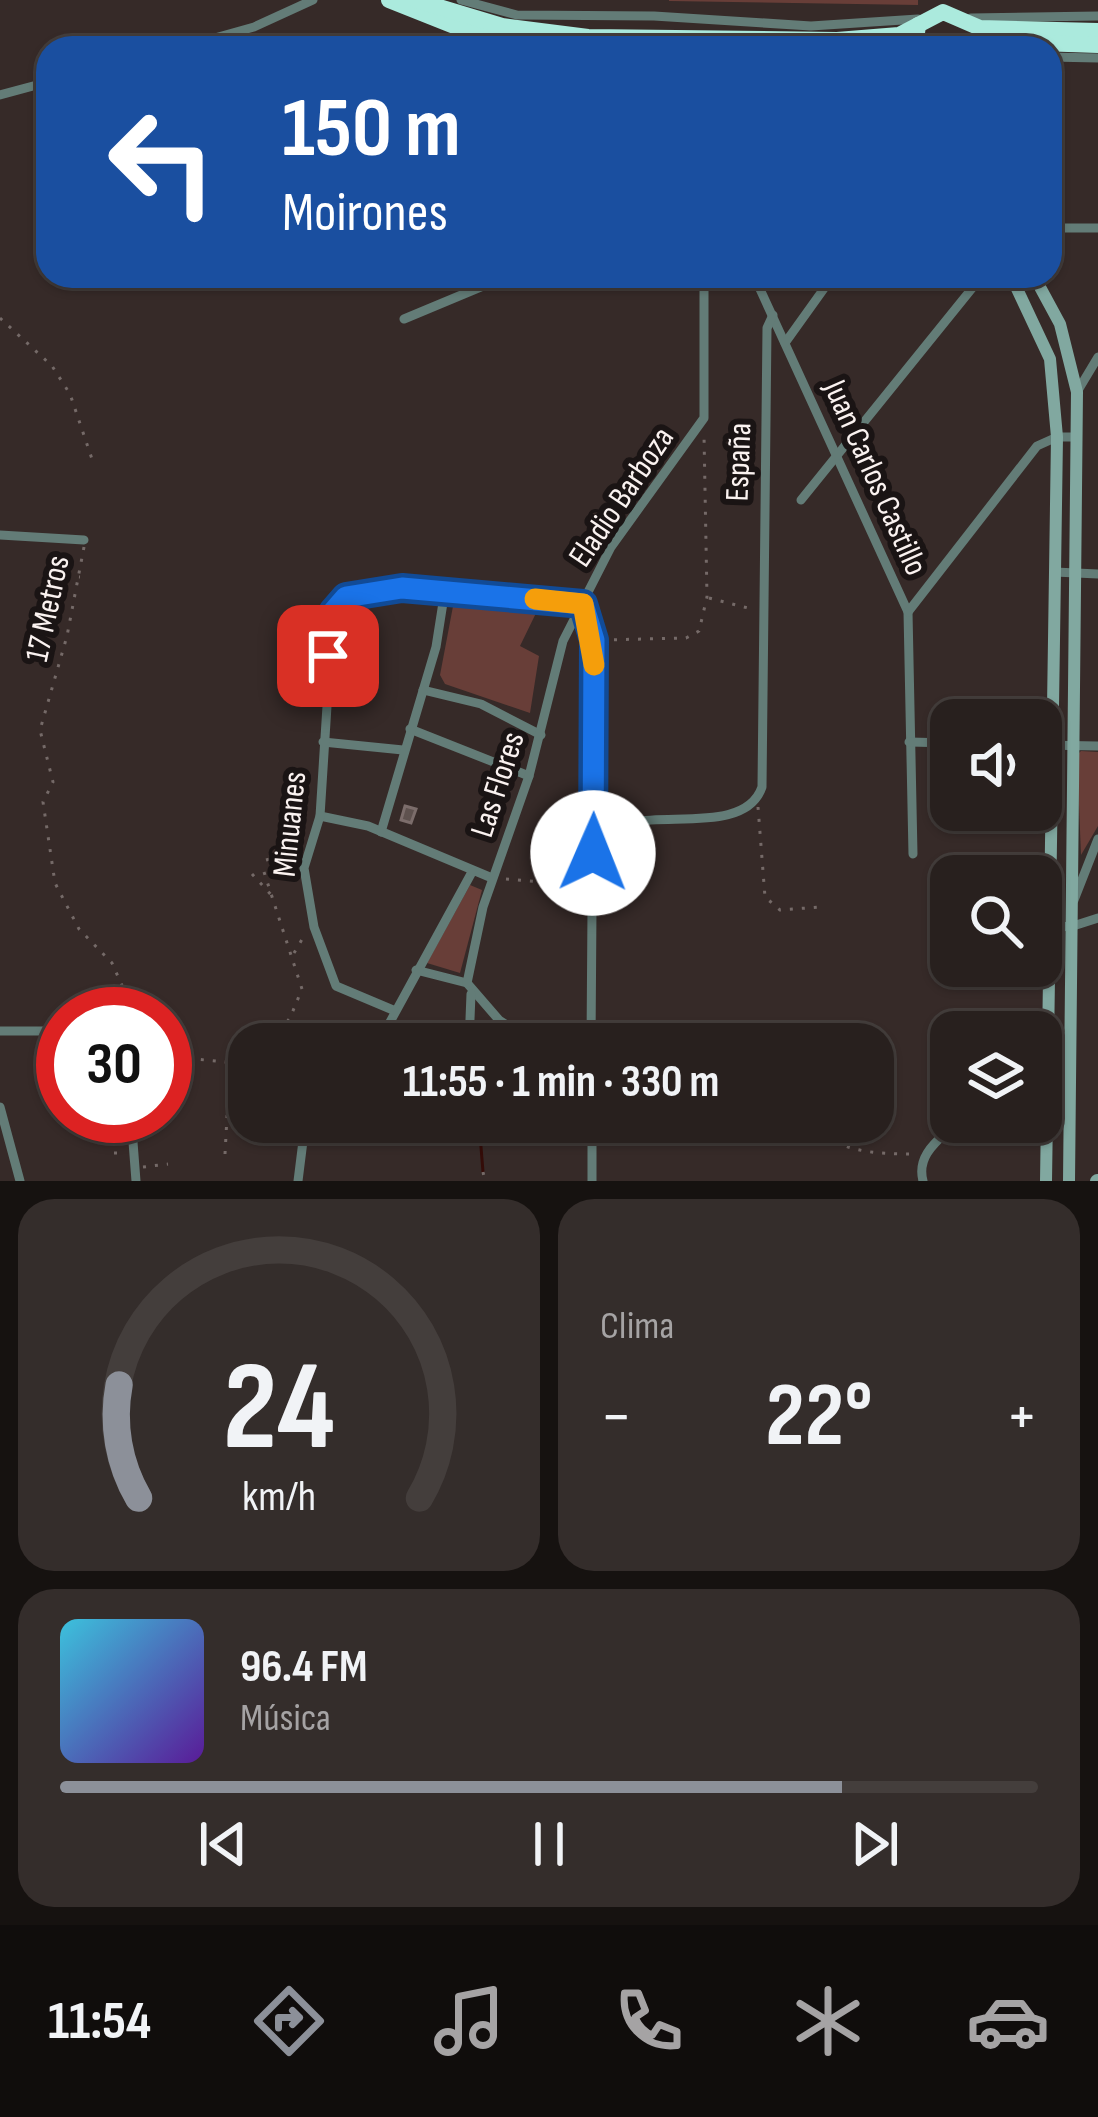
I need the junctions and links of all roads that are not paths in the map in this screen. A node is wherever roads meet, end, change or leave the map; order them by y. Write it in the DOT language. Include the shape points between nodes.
graph roads {
  1 [pos="313,0"];
  2 [pos="388,0"];
  3 [pos="416,0"];
  4 [pos="461,0"];
  5 [pos="653,0"];
  6 [pos="479,7"];
  7 [pos="926,15"];
  8 [pos="960,15"];
  9 [pos="654,16"];
  10 [pos="1098,16"];
  11 [pos="502,26"];
  12 [pos="1098,31"];
  13 [pos="221,36"];
  14 [pos="494,36"];
  15 [pos="572,36"];
  16 [pos="887,36"];
  17 [pos="1062,44"];
  18 [pos="1098,45"];
  19 [pos="1062,57"];
  20 [pos="1098,58"];
  21 [pos="36,85"];
  22 [pos="0,94"];
  23 [pos="1062,228"];
  24 [pos="1098,228"];
  25 [pos="479,288"];
  26 [pos="704,288"];
  27 [pos="760,288"];
  28 [pos="824,288"];
  29 [pos="972,288"];
  30 [pos="1016,288"];
  31 [pos="1040,288"];
  32 [pos="773,315"];
  33 [pos="404,320"];
  34 [pos="785,343"];
  35 [pos="1098,357"];
  36 [pos="1077,392"];
  37 [pos="1057,437"];
  38 [pos="1076,437"];
  39 [pos="836,451"];
  40 [pos="801,500"];
  41 [pos="0,535"];
  42 [pos="84,540"];
  43 [pos="1055,572"];
  44 [pos="1076,574"];
  45 [pos="1098,574"];
  46 [pos="445,590"];
  47 [pos="583,604"];
  48 [pos="908,612"];
  49 [pos="423,691"];
  50 [pos="1049,699"];
  51 [pos="410,730"];
  52 [pos="541,735"];
  53 [pos="323,742"];
  54 [pos="909,742"];
  55 [pos="930,742"];
  56 [pos="1062,745"];
  57 [pos="1071,745"];
  58 [pos="1098,746"];
  59 [pos="403,750"];
  60 [pos="529,776"];
  61 [pos="593,803"];
  62 [pos="320,816"];
  63 [pos="635,822"];
  64 [pos="381,832"];
  65 [pos="1098,839"];
  66 [pos="593,853"];
  67 [pos="913,854"];
  68 [pos="1090,859"];
  69 [pos="1071,861"];
  70 [pos="472,872"];
  71 [pos="492,878"];
  72 [pos="1062,909"];
  73 [pos="1070,909"];
  74 [pos="1084,918"];
  75 [pos="1098,918"];
  76 [pos="1062,926"];
  77 [pos="1070,927"];
  78 [pos="416,970"];
  79 [pos="469,989"];
  80 [pos="393,1010"];
  81 [pos="387,1023"];
  82 [pos="469,1023"];
  83 [pos="512,1023"];
  84 [pos="591,1023"];
  85 [pos="36,1030"];
  86 [pos="0,1031"];
  87 [pos="1070,1034"];
  88 [pos="1062,1037"];
  89 [pos="0,1107"];
  90 [pos="133,1143"];
  91 [pos="303,1143"];
  92 [pos="592,1143"];
  93 [pos="936,1143"];
  94 [pos="1046,1143"];
  95 [pos="1070,1180"];
  96 [pos="20,1181"];
  97 [pos="136,1181"];
  98 [pos="298,1181"];
  99 [pos="592,1181"];
  100 [pos="923,1181"];
  101 [pos="1046,1181"];
  1 -- 13 [label="street"];
  2 -- 14 [label="highway"];
  3 -- 11 [label="highway"];
  4 -- 6 [label="street"];
  5 -- 9 [label="street"];
  6 -- 9 [label="street"];
  6 -- 11 [label="street"];
  7 -- 8 [label="highway"];
  7 -- 9 [label="street" via="811,26"];
  7 -- 16 [label="highway"];
  8 -- 10 [label="street"];
  8 -- 12 [label="highway"];
  11 -- 15 [label="highway"];
  17 -- 18 [label="highway"];
  19 -- 20 [label="street"];
  21 -- 22 [label="street"];
  23 -- 24 [label="street"];
  25 -- 33 [label="street"];
  26 -- 47 [label="street, Eladio Barboza" via="704,418 611,547"];
  27 -- 32 [label="street, Juan Carlos Castillo"];
  28 -- 34 [label="street"];
  29 -- 39 [label="street"];
  30 -- 37 [label="street" via="1050,359"];
  31 -- 36 [label="street" via="1060,324"];
  32 -- 34 [label="street, Juan Carlos Castillo"];
  32 -- 63 [label="street, España" via="761,499 768,583 760,612 758,800 733,814"];
  34 -- 39 [label="street, Juan Carlos Castillo"];
  35 -- 36 [label="street"];
  36 -- 38 [label="street"];
  37 -- 38 [label="street"];
  37 -- 43 [label="street"];
  37 -- 48 [label="street" via="1024,460"];
  38 -- 44 [label="street"];
  39 -- 40 [label="street"];
  39 -- 48 [label="street, Juan Carlos Castillo"];
  41 -- 42 [label="street"];
  43 -- 44 [label="street"];
  43 -- 50 [label="street"];
  44 -- 45 [label="street"];
  44 -- 57 [label="street"];
  46 -- 47 [label="street"];
  46 -- 49 [label="street"];
  46 -- 53 [label="street, Minuanes" via="402,588 338,601"];
  47 -- 52 [label="street, Las Flores" via="554,668"];
  47 -- 61 [label="street" via="594,640"];
  48 -- 54 [label="street, Juan Carlos Castillo"];
  49 -- 51 [label="street"];
  49 -- 52 [label="street" via="481,704"];
  51 -- 59 [label="street"];
  51 -- 60 [label="street"];
  52 -- 60 [label="street, Las Flores"];
  53 -- 59 [label="street"];
  53 -- 62 [label="street, Minuanes"];
  54 -- 55 [label="street"];
  54 -- 67 [label="street, Juan Carlos Castillo"];
  56 -- 57 [label="street"];
  57 -- 58 [label="street"];
  57 -- 69 [label="street"];
  59 -- 64 [label="street"];
  60 -- 71 [label="street, Las Flores"];
  61 -- 63 [label="street" via="624,810"];
  61 -- 66 [label="street"];
  62 -- 64 [label="street"];
  62 -- 80 [label="street, Minuanes" via="304,868 336,986"];
  63 -- 66 [label="street"];
  64 -- 70 [label="street"];
  65 -- 68 [label="street"];
  66 -- 84 [label="street"];
  68 -- 69 [label="street"];
  68 -- 73 [label="street"];
  69 -- 73 [label="street"];
  70 -- 71 [label="street"];
  70 -- 78 [label="street"];
  71 -- 79 [label="street, Las Flores"];
  72 -- 73 [label="street"];
  73 -- 74 [label="street"];
  73 -- 77 [label="street"];
  74 -- 75 [label="street"];
  74 -- 77 [label="street"];
  76 -- 77 [label="street"];
  77 -- 87 [label="street"];
  78 -- 79 [label="street"];
  78 -- 80 [label="street"];
  79 -- 82 [label="street, Las Flores"];
  79 -- 83 [label="street"];
  80 -- 81 [label="street"];
  85 -- 86 [label="street"];
  87 -- 88 [label="street"];
  87 -- 95 [label="street"];
  89 -- 96 [label="street"];
  90 -- 97 [label="street"];
  91 -- 98 [label="street"];
  92 -- 99 [label="street"];
  93 -- 100 [label="street" via="920,1166"];
  94 -- 101 [label="street"];
}
